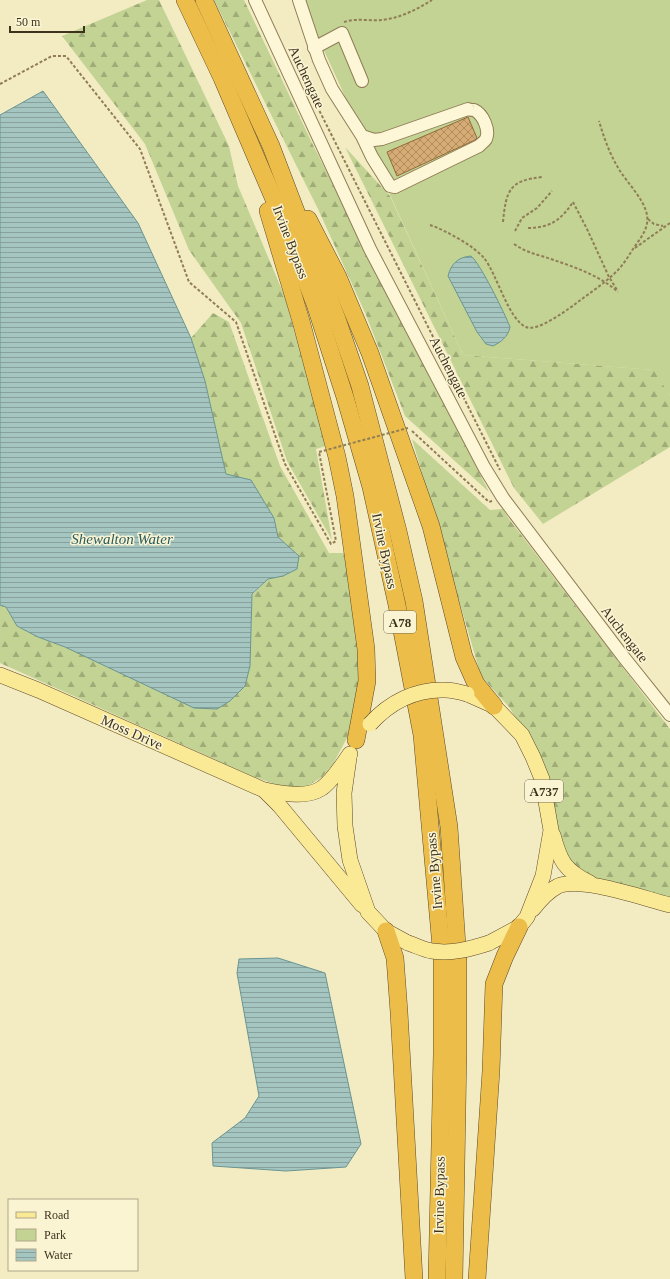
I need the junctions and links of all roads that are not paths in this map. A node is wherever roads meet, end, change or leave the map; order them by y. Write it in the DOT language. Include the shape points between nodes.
graph roads {
  1 [pos="185,0"];
  2 [pos="204,0"];
  3 [pos="255,0"];
  4 [pos="298,0"];
  5 [pos="314,48"];
  6 [pos="222,78"];
  7 [pos="362,81"];
  8 [pos="362,136"];
  9 [pos="271,146"];
  10 [pos="0,675"];
  11 [pos="494,706"];
  12 [pos="670,715"];
  13 [pos="353,747"];
  14 [pos="264,790"];
  15 [pos="551,830"];
  16 [pos="594,885"];
  17 [pos="670,905"];
  18 [pos="368,912"];
  19 [pos="523,922"];
  20 [pos="386,931"];
  21 [pos="414,1279"];
  22 [pos="437,1279"];
  23 [pos="454,1279"];
  24 [pos="477,1279"];
  1 -- 6 [label="highway, Irvine Bypass / A78"];
  2 -- 9 [label="highway, Irvine Bypass / A78"];
  3 -- 12 [label="street, Auchengate" via="370,249 484,468 503,498"];
  4 -- 5 [label="street"];
  5 -- 7 [label="street" via="342,33"];
  5 -- 8 [label="street" via="332,89"];
  6 -- 13 [label="highway" via="266,203 303,327 345,496 366,649 367,681"];
  6 -- 22 [label="highway, Irvine Bypass / A78" via="282,218 315,304 345,397 371,486 422,735 442,958"];
  8 -- 8 [label="street" via="390,186 395,187 479,146 485,141 487,134 481,116 474,110 468,110 382,139 374,140"];
  9 -- 11 [label="highway" via="338,277 370,353 431,526 464,657 476,684"];
  9 -- 23 [label="highway, Irvine Bypass / A78" via="360,386 414,601 450,828 458,960"];
  10 -- 14 [label="main road, Moss Drive"];
  11 -- 13 [label="main road, A737, bridge" via="467,694 425,690 407,696 377,716"];
  11 -- 15 [label="main road, A737" via="522,735 533,757 542,779"];
  13 -- 14 [label="main road, Moss Drive" via="335,775 321,789 305,794"];
  13 -- 18 [label="main road, A737" via="344,793 345,826 350,860"];
  14 -- 18 [label="main road, Moss Drive"];
  15 -- 16 [label="main road, A737" via="558,854 567,867 574,875"];
  15 -- 19 [label="main road, A737" via="543,876"];
  16 -- 17 [label="main road, A737"];
  16 -- 19 [label="main road, A737" via="574,883 558,886 541,898"];
  18 -- 20 [label="main road, A737"];
  19 -- 20 [label="main road, A737, bridge" via="488,944 451,952 431,951 408,943"];
  19 -- 24 [label="highway" via="494,984 491,1071"];
  20 -- 21 [label="highway" via="395,958"];
}
